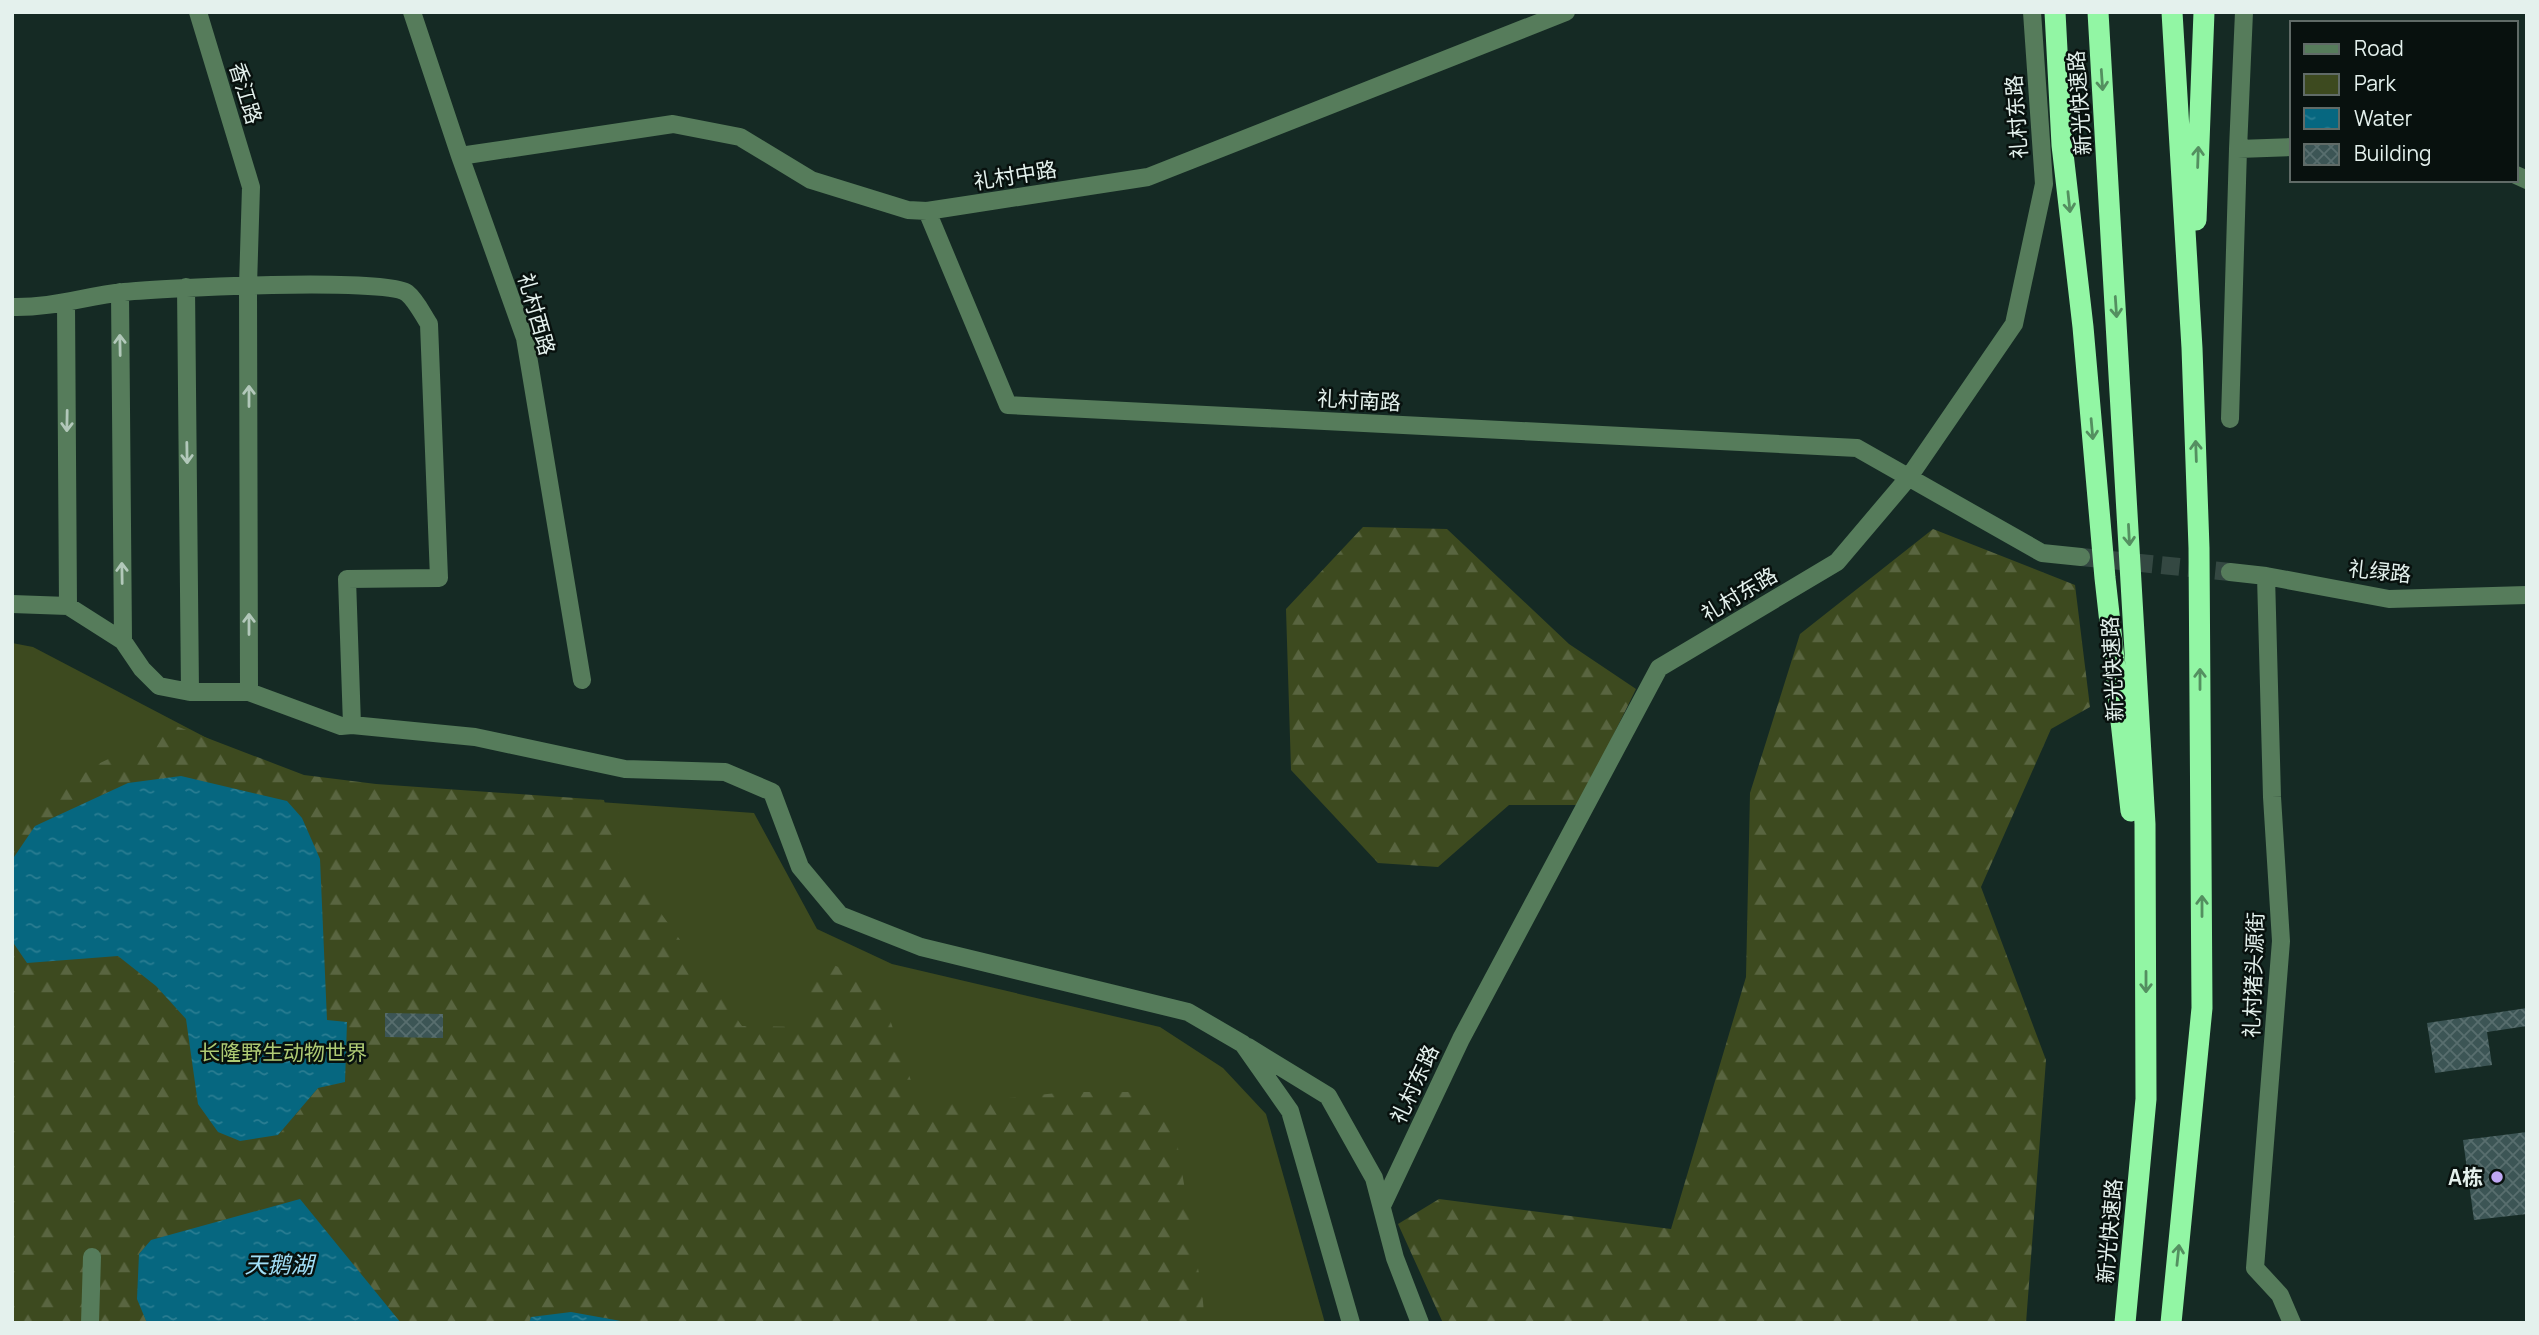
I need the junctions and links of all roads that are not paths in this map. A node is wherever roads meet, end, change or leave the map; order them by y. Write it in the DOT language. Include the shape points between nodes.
graph roads {
  1 [pos="198,12"];
  2 [pos="412,12"];
  3 [pos="1566,12"];
  4 [pos="2032,12"];
  5 [pos="2055,12"];
  6 [pos="2098,12"];
  7 [pos="2172,12"];
  8 [pos="2204,12"];
  9 [pos="2244,12"];
  10 [pos="2290,146"];
  11 [pos="2238,149"];
  12 [pos="460,156"];
  13 [pos="927,211"];
  14 [pos="248,286"];
  15 [pos="186,287"];
  16 [pos="120,292"];
  17 [pos="66,304"];
  18 [pos="12,307"];
  19 [pos="2192,348"];
  20 [pos="2230,419"];
  21 [pos="1909,477"];
  22 [pos="2081,557"];
  23 [pos="2230,572"];
  24 [pos="2266,576"];
  25 [pos="2527,595"];
  26 [pos="12,604"];
  27 [pos="68,606"];
  28 [pos="123,641"];
  29 [pos="582,680"];
  30 [pos="190,692"];
  31 [pos="249,692"];
  32 [pos="352,725"];
  33 [pos="2146,946"];
  34 [pos="1243,1044"];
  35 [pos="1382,1206"];
  36 [pos="92,1257"];
  37 [pos="90,1323"];
  38 [pos="1350,1323"];
  39 [pos="1420,1323"];
  40 [pos="2125,1323"];
  41 [pos="2171,1323"];
  42 [pos="2292,1323"];
  1 -- 14 [label="street, 香江路" via="251,187"];
  2 -- 12 [label="street, 礼村西路"];
  3 -- 13 [label="street, 礼村中路" via="1148,177"];
  4 -- 21 [label="street, 礼村东路" via="2044,184 2014,324"];
  5 -- 33 [label="highway, one-way" via="2062,145"];
  6 -- 33 [label="highway, 新光快速路, one-way" via="2145,824"];
  7 -- 19 [label="highway"];
  19 -- 8 [label="highway, one-way"];
  9 -- 11 [label="street"];
  10 -- 11 [label="street"];
  11 -- 20 [label="street"];
  12 -- 13 [label="street, 礼村中路" via="673,124 740,137 811,180 908,210"];
  12 -- 29 [label="street, 礼村西路" via="525,338"];
  13 -- 21 [label="street, 礼村南路" via="1008,405 1857,447"];
  14 -- 15 [label="street"];
  31 -- 14 [label="street, 香江路, one-way"];
  14 -- 32 [label="street" via="386,287 407,293 429,324 439,578 347,579"];
  15 -- 16 [label="street"];
  15 -- 30 [label="street, one-way"];
  16 -- 17 [label="street"];
  28 -- 16 [label="street, one-way"];
  17 -- 18 [label="street"];
  17 -- 27 [label="street, one-way"];
  41 -- 19 [label="highway, one-way" via="2202,1008 2199,548"];
  21 -- 22 [label="street" via="2042,553"];
  21 -- 35 [label="street, 礼村东路" via="1837,562 1659,668 1461,1040"];
  23 -- 24 [label="street, 礼绿路"];
  24 -- 25 [label="street, 礼绿路" via="2389,598"];
  24 -- 42 [label="street, 礼村猪头源街" via="2281,941 2255,1268 2280,1295"];
  26 -- 27 [label="street"];
  27 -- 28 [label="street"];
  28 -- 30 [label="street" via="159,686"];
  30 -- 31 [label="street"];
  31 -- 32 [label="street" via="341,726"];
  32 -- 34 [label="street" via="475,737 625,769 725,772 772,792 800,867 840,915 921,947 1188,1012"];
  33 -- 40 [label="highway, 新光快速路, one-way" via="2146,1099"];
  34 -- 35 [label="street" via="1328,1096 1374,1178"];
  34 -- 38 [label="street" via="1290,1111"];
  35 -- 39 [label="street" via="1395,1258"];
  36 -- 37 [label="street"];
}
